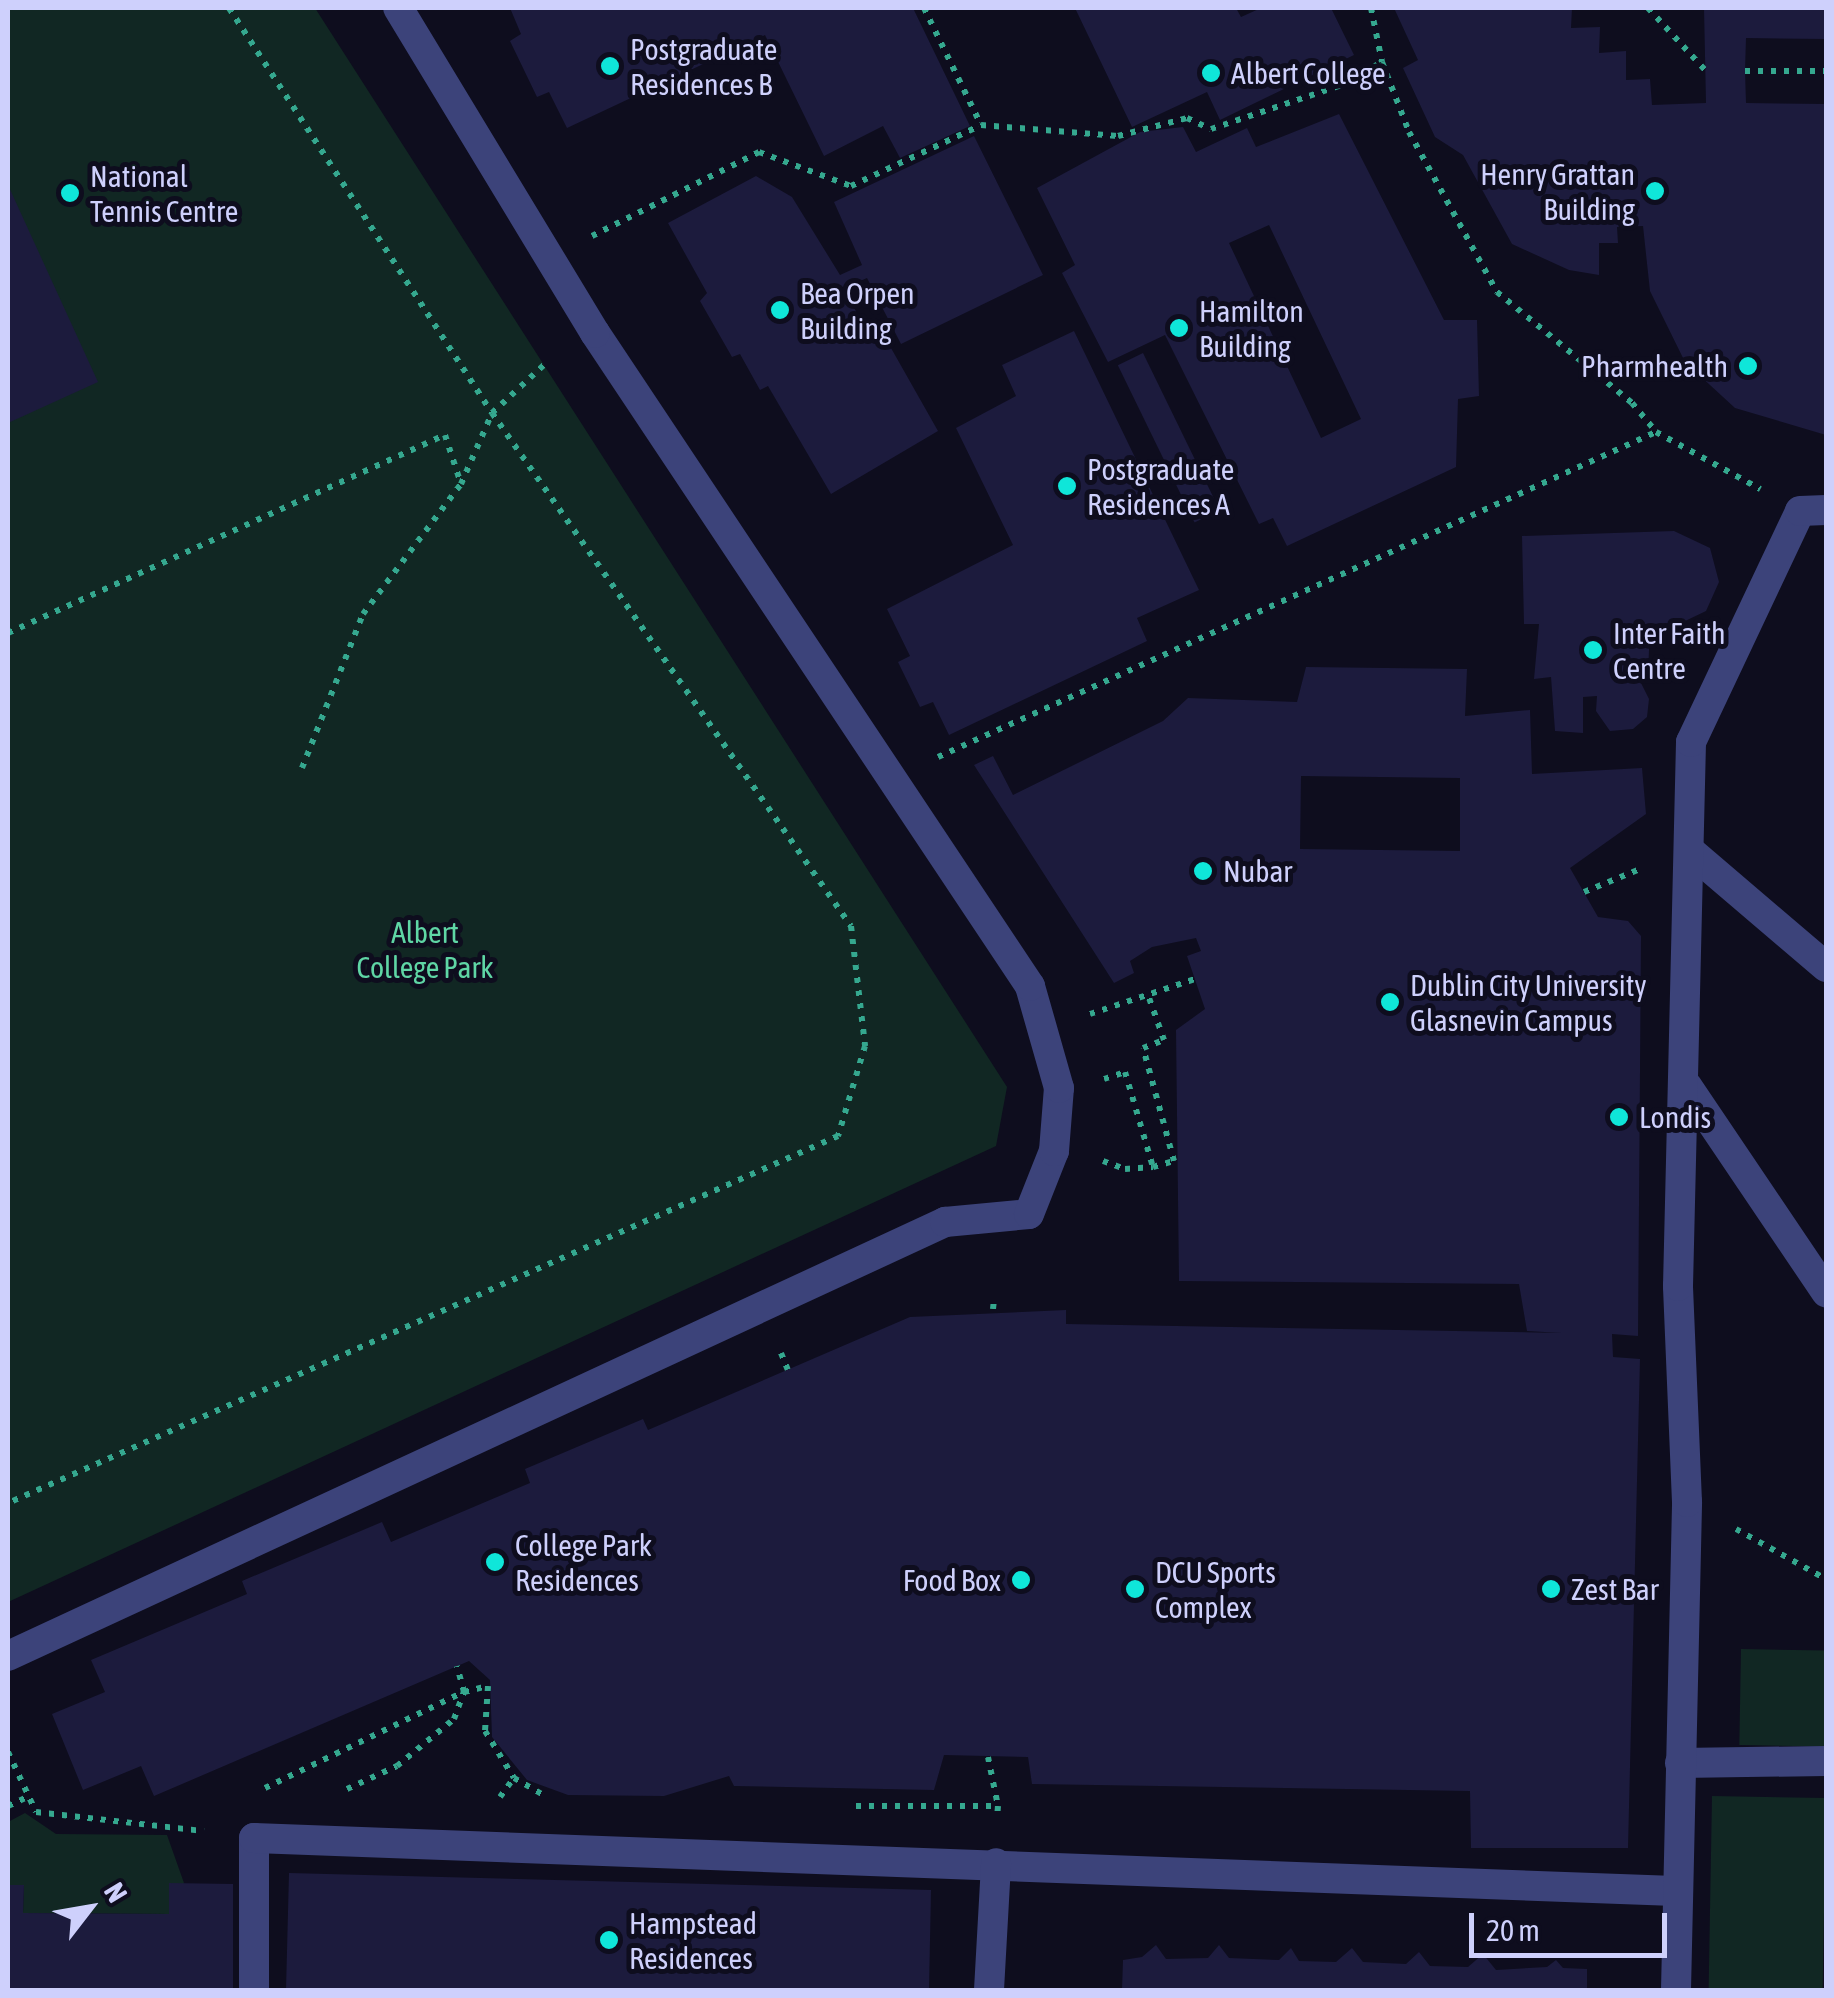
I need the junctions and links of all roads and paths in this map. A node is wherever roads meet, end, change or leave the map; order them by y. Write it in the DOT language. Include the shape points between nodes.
graph roads {
  1 [pos="229,8"];
  2 [pos="924,8"];
  3 [pos="1371,8"];
  4 [pos="1648,8"];
  5 [pos="405,9"];
  6 [pos="1382,62"];
  7 [pos="1706,71"];
  8 [pos="1745,71"];
  9 [pos="1826,71"];
  10 [pos="980,125"];
  11 [pos="590,237"];
  12 [pos="545,364"];
  13 [pos="492,413"];
  14 [pos="1656,432"];
  15 [pos="461,484"];
  16 [pos="1813,511"];
  17 [pos="8,633"];
  18 [pos="937,758"];
  19 [pos="302,768"];
  20 [pos="1689,850"];
  21 [pos="1826,967"];
  22 [pos="1195,979"];
  23 [pos="1148,995"];
  24 [pos="1084,1016"];
  25 [pos="1103,1079"];
  26 [pos="1687,1086"];
  27 [pos="1092,1157"];
  28 [pos="1153,1167"];
  29 [pos="1826,1292"];
  30 [pos="780,1350"];
  31 [pos="788,1370"];
  32 [pos="1687,1502"];
  33 [pos="8,1503"];
  34 [pos="1826,1579"];
  35 [pos="8,1656"];
  36 [pos="457,1666"];
  37 [pos="464,1692"];
  38 [pos="8,1752"];
  39 [pos="988,1757"];
  40 [pos="1826,1761"];
  41 [pos="1680,1763"];
  42 [pos="344,1790"];
  43 [pos="256,1792"];
  44 [pos="25,1798"];
  45 [pos="555,1800"];
  46 [pos="8,1806"];
  47 [pos="838,1806"];
  48 [pos="998,1806"];
  49 [pos="254,1838"];
  50 [pos="996,1864"];
  51 [pos="1675,1891"];
  52 [pos="254,1990"];
  53 [pos="989,1990"];
  54 [pos="1676,1990"];
  1 -- 13 [label="path"];
  2 -- 10 [label="path"];
  3 -- 6 [label="path"];
  4 -- 7 [label="path"];
  5 -- 35 [label="street" via="595,332 1030,986 1060,1088 1054,1151 1029,1214 945,1222"];
  6 -- 10 [label="path" via="1339,86 1212,129 1187,118 1118,136"];
  6 -- 14 [label="path" via="1409,132 1497,292 1632,403"];
  8 -- 9 [label="path"];
  10 -- 11 [label="path" via="851,186 759,152"];
  12 -- 13 [label="path"];
  13 -- 15 [label="path"];
  13 -- 33 [label="path" via="851,926 865,1046 838,1136"];
  14 -- 16 [label="path"];
  14 -- 18 [label="path"];
  15 -- 17 [label="path" via="445,435"];
  15 -- 19 [label="path" via="364,614"];
  16 -- 20 [label="street" via="1691,742"];
  20 -- 21 [label="street"];
  20 -- 26 [label="street"];
  22 -- 23 [label="path"];
  23 -- 24 [label="path"];
  23 -- 28 [label="path" via="1164,1040 1143,1048 1174,1161"];
  25 -- 28 [label="path" via="1125,1072"];
  26 -- 29 [label="street"];
  26 -- 32 [label="street" via="1678,1286"];
  27 -- 28 [label="path" via="1125,1169"];
  30 -- 31 [label="path"];
  32 -- 34 [label="path"];
  32 -- 41 [label="street"];
  36 -- 37 [label="path"];
  37 -- 42 [label="path" via="454,1718 411,1754"];
  37 -- 43 [label="path"];
  37 -- 45 [label="path" via="488,1686 485,1732 502,1763 514,1778"];
  38 -- 44 [label="path"];
  39 -- 48 [label="path"];
  40 -- 41 [label="street"];
  41 -- 51 [label="street"];
  44 -- 46 [label="path"];
  44 -- 49 [label="path" via="36,1812"];
  47 -- 48 [label="path"];
  48 -- 50 [label="path"];
  49 -- 50 [label="street"];
  49 -- 52 [label="street"];
  50 -- 51 [label="street"];
  50 -- 53 [label="street"];
  51 -- 54 [label="street"];
}
